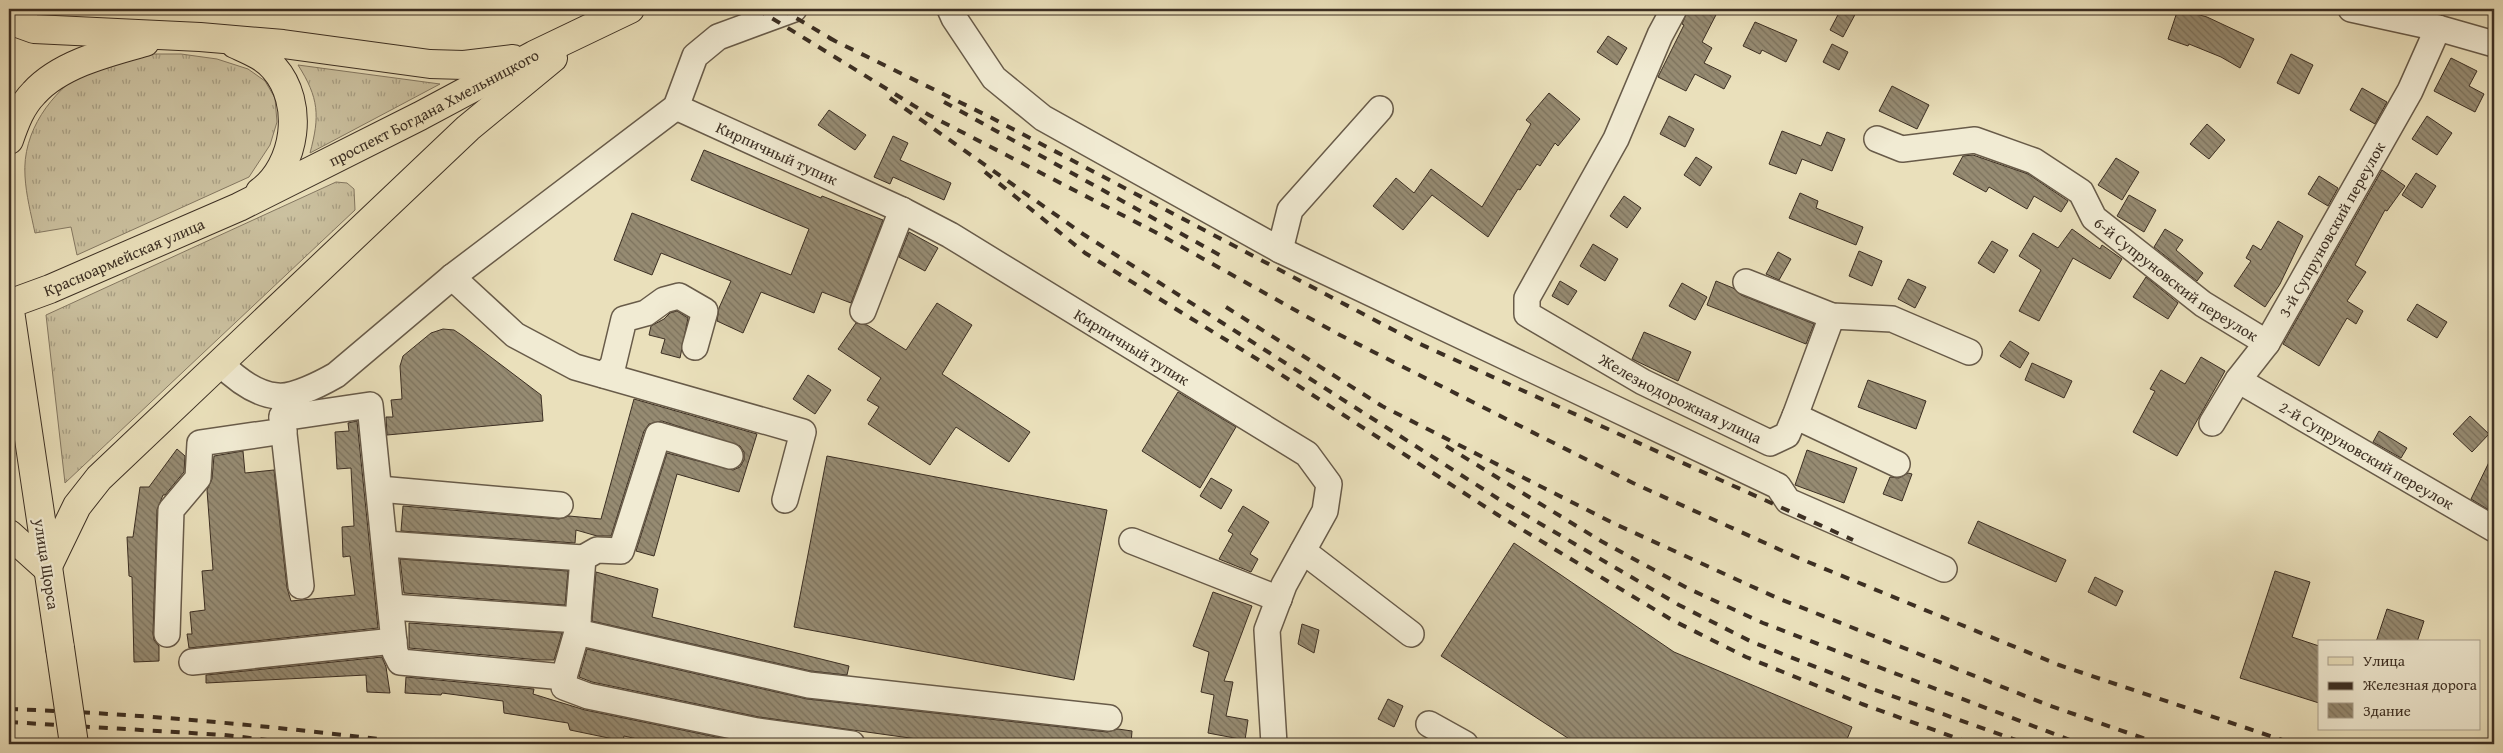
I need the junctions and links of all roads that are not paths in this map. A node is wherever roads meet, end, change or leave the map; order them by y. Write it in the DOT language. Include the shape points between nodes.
graph roads {
  1 [pos="794,9"];
  2 [pos="950,9"];
  3 [pos="1674,9"];
  4 [pos="2351,9"];
  5 [pos="625,11"];
  6 [pos="9,20"];
  7 [pos="2438,28"];
  8 [pos="586,32"];
  9 [pos="163,36"];
  10 [pos="200,36"];
  11 [pos="2494,44"];
  12 [pos="534,55"];
  13 [pos="676,107"];
  14 [pos="1380,109"];
  15 [pos="1877,139"];
  16 [pos="9,140"];
  17 [pos="239,207"];
  18 [pos="902,210"];
  19 [pos="1280,250"];
  20 [pos="452,277"];
  21 [pos="1746,282"];
  22 [pos="9,304"];
  23 [pos="863,311"];
  24 [pos="1832,316"];
  25 [pos="2267,343"];
  26 [pos="695,347"];
  27 [pos="1969,352"];
  28 [pos="220,363"];
  29 [pos="604,375"];
  30 [pos="2238,380"];
  31 [pos="281,415"];
  32 [pos="1795,416"];
  33 [pos="2212,423"];
  34 [pos="730,456"];
  35 [pos="1897,464"];
  36 [pos="379,489"];
  37 [pos="785,500"];
  38 [pos="560,505"];
  39 [pos="2494,529"];
  40 [pos="9,534"];
  41 [pos="1132,541"];
  42 [pos="384,544"];
  43 [pos="1303,551"];
  44 [pos="583,558"];
  45 [pos="47,568"];
  46 [pos="1944,569"];
  47 [pos="301,586"];
  48 [pos="1279,598"];
  49 [pos="391,607"];
  50 [pos="577,626"];
  51 [pos="167,634"];
  52 [pos="1411,634"];
  53 [pos="394,641"];
  54 [pos="192,662"];
  55 [pos="564,677"];
  56 [pos="1109,718"];
  57 [pos="1429,724"];
  58 [pos="74,744"];
  59 [pos="852,744"];
  60 [pos="1274,744"];
  61 [pos="1465,744"];
  1 -- 13 [label="street" via="718,37 695,56"];
  2 -- 19 [label="street" via="994,78 1043,118"];
  3 -- 32 [label="street, Железнодорожная улица" via="1616,139 1527,298 1527,314 1643,382 1770,443 1787,434"];
  4 -- 7 [label="street"];
  5 -- 8 [label="main road, проспект Богдана Хмельницкого"];
  6 -- 9 [label="main road" via="34,29"];
  7 -- 11 [label="street"];
  7 -- 25 [label="street, 3-й Супруновский переулок" via="2410,91"];
  8 -- 12 [label="main road, проспект Богдана Хмельницкого"];
  8 -- 28 [label="main road" via="468,128"];
  9 -- 10 [label="main road"];
  9 -- 16 [label="main road" via="103,55 50,80 34,92 24,106"];
  10 -- 12 [label="main road" via="430,64 496,63"];
  10 -- 17 [label="main road" via="258,54 284,83 291,101 292,134 283,165 275,179"];
  12 -- 17 [label="main road, проспект Богдана Хмельницкого"];
  13 -- 18 [label="street, Кирпичный тупик"];
  13 -- 20 [label="street"];
  14 -- 19 [label="street" via="1290,210"];
  15 -- 25 [label="street, 6-й Супруновский переулок" via="1902,149 1975,140 2034,160 2081,192 2094,218 2187,292"];
  17 -- 22 [label="main road, Красноармейская улица"];
  18 -- 23 [label="street"];
  18 -- 43 [label="street, Кирпичный тупик" via="950,235 1307,454 1329,484 1325,512"];
  19 -- 46 [label="street" via="1778,486 1788,501"];
  20 -- 29 [label="street" via="515,335 575,366"];
  20 -- 31 [label="street" via="336,375"];
  21 -- 24 [label="street"];
  22 -- 45 [label="main road, улица Щорса"];
  24 -- 27 [label="street" via="1892,319"];
  24 -- 32 [label="street"];
  25 -- 30 [label="street, 3-й Супруновский переулок"];
  26 -- 29 [label="street" via="705,310 678,296 664,300 646,313 624,319 613,365"];
  28 -- 31 [label="street" via="233,376 254,388"];
  28 -- 45 [label="main road" via="99,478 77,506"];
  29 -- 37 [label="street" via="803,432"];
  30 -- 33 [label="street, 3-й Супруновский переулок"];
  30 -- 39 [label="street, 2-й Супруновский переулок"];
  31 -- 36 [label="street" via="370,405"];
  31 -- 47 [label="street"];
  31 -- 51 [label="street" via="200,443 198,478 171,510"];
  32 -- 35 [label="street"];
  34 -- 44 [label="street" via="658,435 621,550 597,550"];
  36 -- 38 [label="street"];
  36 -- 42 [label="street"];
  40 -- 45 [label="main road"];
  41 -- 48 [label="street"];
  42 -- 44 [label="street"];
  42 -- 49 [label="street"];
  43 -- 48 [label="street, Кирпичный тупик"];
  43 -- 52 [label="street"];
  44 -- 50 [label="street"];
  45 -- 58 [label="main road, улица Щорса, bridge"];
  48 -- 60 [label="street, Кирпичный тупик" via="1267,630"];
  49 -- 50 [label="street"];
  49 -- 53 [label="street"];
  50 -- 55 [label="street"];
  50 -- 56 [label="street" via="810,685"];
  53 -- 54 [label="street"];
  53 -- 55 [label="street" via="400,662"];
  55 -- 59 [label="street" via="564,687 588,696 757,731"];
  57 -- 61 [label="street"];
}
